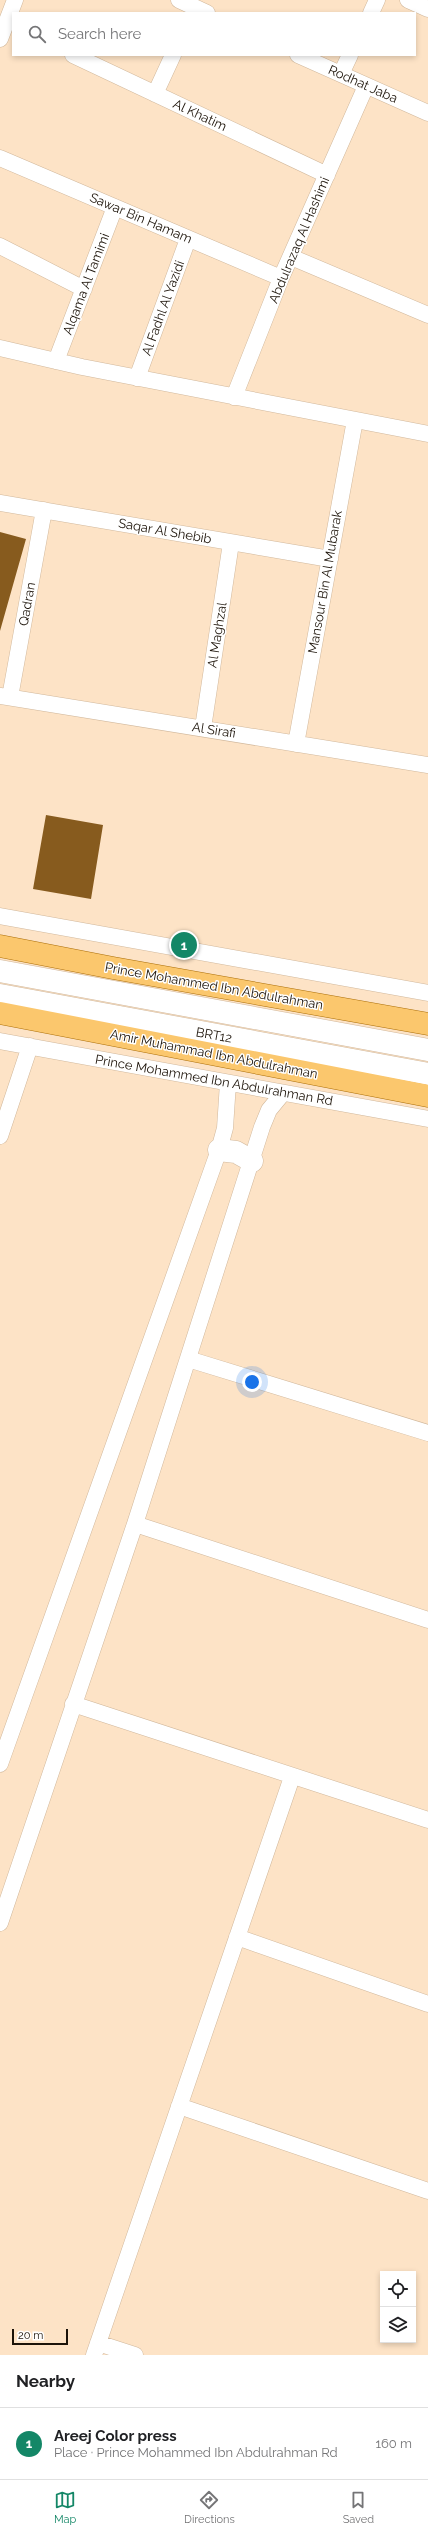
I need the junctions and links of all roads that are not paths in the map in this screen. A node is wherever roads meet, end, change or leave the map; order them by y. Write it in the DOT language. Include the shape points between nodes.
graph roads {
  1 [pos="15,0"];
  2 [pos="179,0"];
  3 [pos="377,0"];
  4 [pos="408,0"];
  5 [pos="198,8"];
  6 [pos="428,9"];
  7 [pos="13,12"];
  8 [pos="371,12"];
  9 [pos="12,15"];
  10 [pos="10,25"];
  11 [pos="0,39"];
  12 [pos="75,56"];
  13 [pos="173,56"];
  14 [pos="300,56"];
  15 [pos="349,56"];
  16 [pos="340,74"];
  17 [pos="366,86"];
  18 [pos="155,94"];
  19 [pos="428,113"];
  20 [pos="0,158"];
  21 [pos="327,175"];
  22 [pos="115,207"];
  23 [pos="188,239"];
  24 [pos="0,246"];
  25 [pos="291,257"];
  26 [pos="281,278"];
  27 [pos="84,289"];
  28 [pos="428,315"];
  29 [pos="0,348"];
  30 [pos="56,361"];
  31 [pos="137,378"];
  32 [pos="234,397"];
  33 [pos="354,420"];
  34 [pos="428,434"];
  35 [pos="0,503"];
  36 [pos="44,510"];
  37 [pos="231,542"];
  38 [pos="330,559"];
  39 [pos="5,696"];
  40 [pos="203,728"];
  41 [pos="296,744"];
  42 [pos="428,765"];
  43 [pos="0,916"];
  44 [pos="0,946"];
  45 [pos="0,971"];
  46 [pos="428,993"];
  47 [pos="0,995"];
  48 [pos="0,1013"];
  49 [pos="428,1024"];
  50 [pos="0,1041"];
  51 [pos="30,1046"];
  52 [pos="428,1050"];
  53 [pos="428,1074"];
  54 [pos="228,1083"];
  55 [pos="283,1093"];
  56 [pos="428,1096"];
  57 [pos="428,1120"];
  58 [pos="0,1136"];
  59 [pos="219,1150"];
  60 [pos="252,1161"];
  61 [pos="188,1358"];
  62 [pos="428,1432"];
  63 [pos="135,1524"];
  64 [pos="428,1620"];
  65 [pos="73,1704"];
  66 [pos="6,1722"];
  67 [pos="0,1764"];
  68 [pos="292,1777"];
  69 [pos="428,1820"];
  70 [pos="0,1923"];
  71 [pos="237,1937"];
  72 [pos="428,2004"];
  73 [pos="179,2106"];
  74 [pos="428,2191"];
  75 [pos="96,2349"];
  76 [pos="135,2355"];
  1 -- 7 [label="street"];
  2 -- 5 [label="street"];
  3 -- 8 [label="street"];
  4 -- 6 [label="street"];
  9 -- 10 [label="street"];
  10 -- 11 [label="street"];
  12 -- 18 [label="street, Al Khatim"];
  13 -- 18 [label="street"];
  14 -- 16 [label="street, Rodhat Jaba"];
  15 -- 16 [label="street"];
  16 -- 17 [label="street, Rodhat Jaba"];
  17 -- 19 [label="street, Rodhat Jaba"];
  17 -- 21 [label="street, Abdulrazaq Al Hashimi"];
  18 -- 21 [label="street, Al Khatim"];
  20 -- 22 [label="street, Sawar Bin Hamam"];
  21 -- 25 [label="street, Abdulrazaq Al Hashimi"];
  22 -- 23 [label="street, Sawar Bin Hamam"];
  22 -- 27 [label="street, Alqama Al Tamimi"];
  23 -- 26 [label="street, Sawar Bin Hamam"];
  23 -- 31 [label="street, Al Fadhl Al Yazidi"];
  24 -- 27 [label="street"];
  25 -- 26 [label="street, Abdulrazaq Al Hashimi"];
  25 -- 28 [label="street"];
  26 -- 32 [label="street, Abdulrazaq Al Hashimi"];
  27 -- 30 [label="street, Alqama Al Tamimi"];
  29 -- 30 [label="street"];
  30 -- 31 [label="street"];
  31 -- 32 [label="street"];
  32 -- 33 [label="street"];
  33 -- 34 [label="street"];
  33 -- 38 [label="street, Mansour Bin Al Mubarak"];
  35 -- 36 [label="street, Saqar Al Shebib"];
  36 -- 37 [label="street, Saqar Al Shebib"];
  36 -- 39 [label="street, Qadran"];
  37 -- 38 [label="street, Saqar Al Shebib"];
  37 -- 40 [label="street, Al Maghzal"];
  38 -- 41 [label="street, Mansour Bin Al Mubarak"];
  39 -- 40 [label="street, Al Sirafi"];
  40 -- 41 [label="street, Al Sirafi"];
  41 -- 42 [label="street, Al Sirafi"];
  43 -- 46 [label="street"];
  44 -- 49 [label="main road, Prince Mohammed Ibn Abdulrahman"];
  45 -- 52 [label="main road, BRT12"];
  47 -- 53 [label="main road, BRT12"];
  48 -- 56 [label="main road, Amir Muhammad Ibn Abdulrahman"];
  50 -- 51 [label="street, Prince Mohammed Ibn Abdulrahman Rd"];
  51 -- 54 [label="street, Prince Mohammed Ibn Abdulrahman Rd"];
  51 -- 58 [label="street"];
  54 -- 55 [label="street, Prince Mohammed Ibn Abdulrahman Rd"];
  54 -- 59 [label="street" via="225,1128"];
  55 -- 57 [label="street, Prince Mohammed Ibn Abdulrahman Rd"];
  55 -- 60 [label="street" via="269,1110"];
  59 -- 60 [label="main road" via="236,1152"];
  59 -- 66 [label="street"];
  60 -- 61 [label="street"];
  61 -- 62 [label="street"];
  61 -- 63 [label="street"];
  63 -- 64 [label="street"];
  63 -- 65 [label="street"];
  65 -- 68 [label="street"];
  65 -- 70 [label="street"];
  66 -- 67 [label="street"];
  68 -- 69 [label="street"];
  68 -- 71 [label="street"];
  71 -- 72 [label="street"];
  71 -- 73 [label="street"];
  73 -- 74 [label="street"];
  73 -- 75 [label="street"];
  75 -- 76 [label="street"];
}
